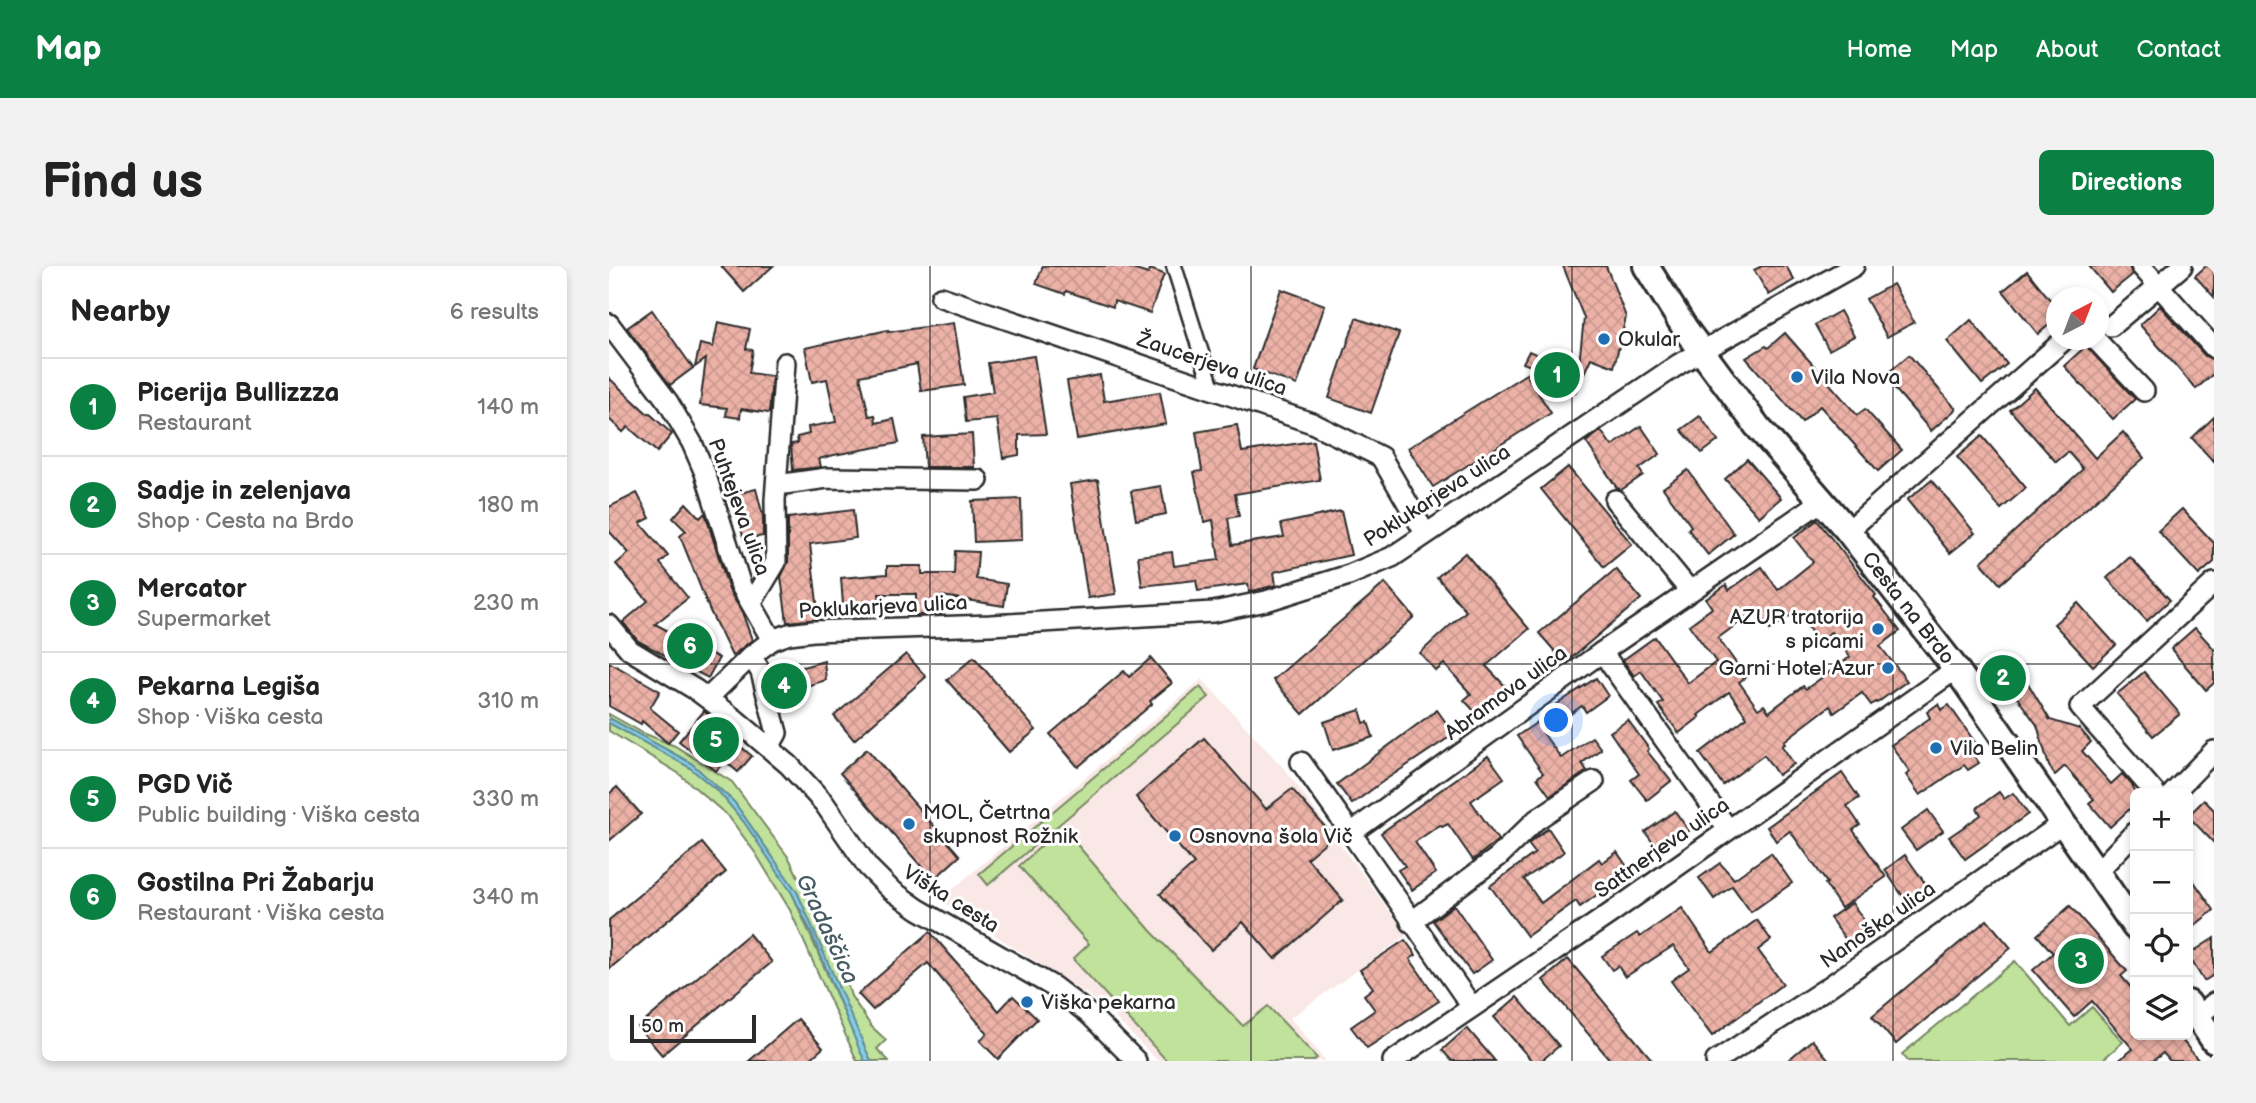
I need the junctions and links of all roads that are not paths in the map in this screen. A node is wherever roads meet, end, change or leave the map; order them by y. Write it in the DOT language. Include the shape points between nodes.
graph roads {
  1 [pos="1174,266"];
  2 [pos="1646,266"];
  3 [pos="1854,266"];
  4 [pos="2141,266"];
  5 [pos="2182,266"];
  6 [pos="2158,286"];
  7 [pos="941,297"];
  8 [pos="609,324"];
  9 [pos="2109,329"];
  10 [pos="2109,340"];
  11 [pos="2214,348"];
  12 [pos="2053,350"];
  13 [pos="1701,351"];
  14 [pos="785,363"];
  15 [pos="1212,387"];
  16 [pos="2144,391"];
  17 [pos="978,480"];
  18 [pos="776,485"];
  19 [pos="1615,499"];
  20 [pos="1822,501"];
  21 [pos="1848,531"];
  22 [pos="1425,533"];
  23 [pos="2214,583"];
  24 [pos="1690,591"];
  25 [pos="752,603"];
  26 [pos="609,625"];
  27 [pos="772,640"];
  28 [pos="1602,652"];
  29 [pos="751,656"];
  30 [pos="1956,669"];
  31 [pos="708,698"];
  32 [pos="769,747"];
  33 [pos="2214,751"];
  34 [pos="1301,762"];
  35 [pos="1594,781"];
  36 [pos="2151,788"];
  37 [pos="2178,788"];
  38 [pos="2063,823"];
  39 [pos="1728,829"];
  40 [pos="1351,833"];
  41 [pos="2130,837"];
  42 [pos="2097,872"];
  43 [pos="2130,920"];
  44 [pos="1411,922"];
  45 [pos="1472,1007"];
  46 [pos="2200,1008"];
  47 [pos="2214,1041"];
  48 [pos="1136,1061"];
  49 [pos="1393,1061"];
  50 [pos="1716,1061"];
  1 -- 15 [label="street"];
  2 -- 13 [label="street, Cesta na Brdo"];
  3 -- 13 [label="street, Poklukarjeva ulica"];
  4 -- 6 [label="street"];
  5 -- 6 [label="street"];
  6 -- 9 [label="street"];
  6 -- 11 [label="street"];
  7 -- 15 [label="street, Žaucerjeva ulica"];
  8 -- 25 [label="street, Puhtejeva ulica" via="669,402 692,443 741,586"];
  10 -- 16 [label="street"];
  12 -- 21 [label="street, Cesta na Brdo"];
  13 -- 20 [label="street, Cesta na Brdo" via="1757,426"];
  13 -- 22 [label="street, Poklukarjeva ulica"];
  14 -- 18 [label="street"];
  15 -- 22 [label="street, Žaucerjeva ulica" via="1313,423 1381,457"];
  17 -- 18 [label="street" via="827,478"];
  18 -- 25 [label="street" via="776,562"];
  19 -- 24 [label="street"];
  20 -- 21 [label="street, Cesta na Brdo"];
  20 -- 24 [label="street, Abramova ulica"];
  21 -- 30 [label="street, Cesta na Brdo"];
  22 -- 27 [label="street, Poklukarjeva ulica" via="1392,557 1352,574 1213,612 813,631"];
  23 -- 36 [label="street" via="2080,707"];
  24 -- 28 [label="street, Abramova ulica"];
  25 -- 27 [label="street, Puhtejeva ulica"];
  26 -- 31 [label="street, Viška cesta" via="630,650"];
  27 -- 29 [label="street, Poklukarjeva ulica"];
  28 -- 39 [label="street"];
  28 -- 40 [label="street, Abramova ulica"];
  29 -- 31 [label="street"];
  29 -- 32 [label="street" via="761,672 777,733"];
  30 -- 38 [label="street, Cesta na Brdo"];
  30 -- 39 [label="street, Sattnerjeva ulica"];
  31 -- 32 [label="street, Viška cesta"];
  32 -- 48 [label="street, Viška cesta" via="824,803 890,889 1054,988 1089,1014"];
  33 -- 37 [label="street"];
  34 -- 40 [label="street"];
  35 -- 44 [label="street" via="1536,820 1498,857"];
  38 -- 42 [label="street, Cesta na Brdo"];
  38 -- 50 [label="street, Nanoška ulica"];
  39 -- 45 [label="street, Sattnerjeva ulica"];
  40 -- 44 [label="street"];
  41 -- 42 [label="street"];
  42 -- 43 [label="street, Cesta na Brdo"];
  44 -- 45 [label="street"];
  45 -- 49 [label="street, Sattnerjeva ulica"];
  46 -- 47 [label="street"];
}
